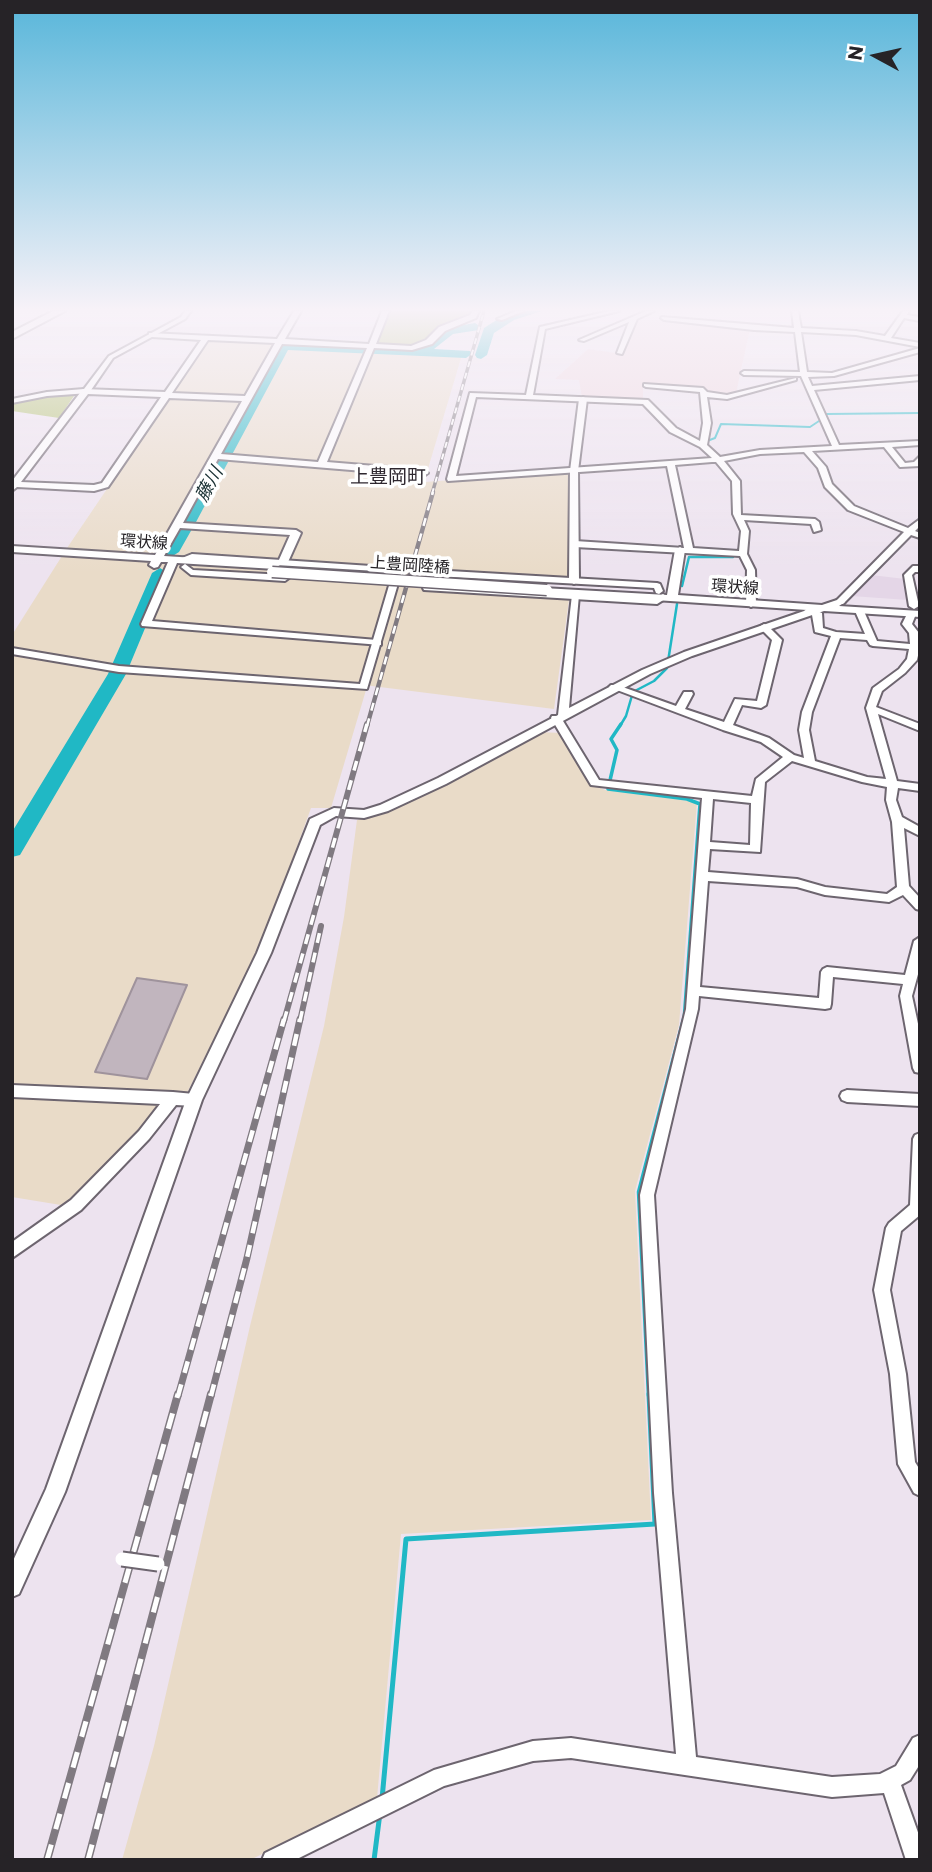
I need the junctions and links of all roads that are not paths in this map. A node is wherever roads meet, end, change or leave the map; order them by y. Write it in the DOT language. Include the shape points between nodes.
graph roads {
  1 [pos="80,398"];
  2 [pos="164,398"];
  3 [pos="234,398"];
  4 [pos="349,398"];
  5 [pos="472,398"];
  6 [pos="566,398"];
  7 [pos="704,398"];
  8 [pos="814,398"];
  9 [pos="247,399"];
  10 [pos="583,399"];
  11 [pos="920,443"];
  12 [pos="885,444"];
  13 [pos="703,445"];
  14 [pos="836,446"];
  15 [pos="806,450"];
  16 [pos="215,456"];
  17 [pos="920,458"];
  18 [pos="718,459"];
  19 [pos="671,464"];
  20 [pos="321,466"];
  21 [pos="574,471"];
  22 [pos="424,473"];
  23 [pos="13,485"];
  24 [pos="738,517"];
  25 [pos="920,521"];
  26 [pos="177,525"];
  27 [pos="817,530"];
  28 [pos="909,532"];
  29 [pos="920,536"];
  30 [pos="575,544"];
  31 [pos="12,549"];
  32 [pos="684,551"];
  33 [pos="743,554"];
  34 [pos="12,556"];
  35 [pos="156,562"];
  36 [pos="178,563"];
  37 [pos="275,569"];
  38 [pos="920,569"];
  39 [pos="573,581"];
  40 [pos="393,585"];
  41 [pos="547,587"];
  42 [pos="667,594"];
  43 [pos="575,597"];
  44 [pos="751,600"];
  45 [pos="840,602"];
  46 [pos="814,610"];
  47 [pos="916,610"];
  48 [pos="860,611"];
  49 [pos="764,627"];
  50 [pos="836,635"];
  51 [pos="870,637"];
  52 [pos="377,643"];
  53 [pos="915,647"];
  54 [pos="12,652"];
  55 [pos="614,687"];
  56 [pos="688,694"];
  57 [pos="871,708"];
  58 [pos="679,710"];
  59 [pos="559,716"];
  60 [pos="727,728"];
  61 [pos="920,729"];
  62 [pos="790,757"];
  63 [pos="810,764"];
  64 [pos="892,785"];
  65 [pos="920,788"];
  66 [pos="708,796"];
  67 [pos="757,800"];
  68 [pos="897,819"];
  69 [pos="920,831"];
  70 [pos="704,845"];
  71 [pos="701,876"];
  72 [pos="903,887"];
  73 [pos="920,906"];
  74 [pos="920,941"];
  75 [pos="909,980"];
  76 [pos="693,991"];
  77 [pos="920,1068"];
  78 [pos="12,1091"];
  79 [pos="847,1096"];
  80 [pos="173,1098"];
  81 [pos="194,1100"];
  82 [pos="920,1100"];
  83 [pos="920,1139"];
  84 [pos="12,1251"];
  85 [pos="920,1487"];
  86 [pos="122,1559"];
  87 [pos="158,1564"];
  88 [pos="12,1587"];
  89 [pos="920,1745"];
  90 [pos="687,1765"];
  91 [pos="890,1780"];
  92 [pos="272,1860"];
  93 [pos="917,1860"];
  1 -- 23 [label="street"];
  2 -- 23 [label="street" via="101,488"];
  3 -- 9 [label="street"];
  4 -- 20 [label="street"];
  5 -- 21 [label="street" via="451,479"];
  6 -- 10 [label="street"];
  7 -- 13 [label="street" via="707,423"];
  8 -- 14 [label="street"];
  9 -- 16 [label="street"];
  10 -- 13 [label="street" via="645,402 673,430"];
  10 -- 21 [label="street"];
  11 -- 12 [label="street"];
  12 -- 14 [label="street"];
  12 -- 17 [label="street" via="903,465 917,464"];
  13 -- 18 [label="street"];
  14 -- 15 [label="street"];
  15 -- 18 [label="street"];
  15 -- 28 [label="street" via="822,467 828,485 849,506"];
  16 -- 20 [label="street"];
  16 -- 26 [label="street"];
  18 -- 19 [label="street"];
  18 -- 24 [label="street" via="736,481"];
  19 -- 21 [label="street"];
  19 -- 32 [label="street"];
  20 -- 22 [label="street"];
  21 -- 30 [label="street"];
  24 -- 27 [label="street" via="815,522"];
  24 -- 33 [label="street" via="745,531"];
  25 -- 28 [label="street"];
  26 -- 35 [label="street"];
  26 -- 37 [label="street" via="296,533"];
  28 -- 29 [label="street"];
  28 -- 45 [label="street"];
  30 -- 32 [label="street"];
  30 -- 39 [label="street"];
  31 -- 35 [label="street, 環状線"];
  32 -- 33 [label="street"];
  32 -- 42 [label="street"];
  33 -- 44 [label="street" via="751,570"];
  34 -- 35 [label="street, 環状線"];
  35 -- 36 [label="street, 環状線"];
  36 -- 37 [label="street, 環状線"];
  36 -- 52 [label="street" via="146,624"];
  37 -- 40 [label="street"];
  37 -- 40 [label="street" via="398,570"];
  37 -- 41 [label="street, 上豊岡陸橋, bridge"];
  38 -- 47 [label="street" via="908,575"];
  39 -- 42 [label="street" via="657,586"];
  39 -- 43 [label="street" via="432,573 427,588"];
  40 -- 52 [label="street"];
  41 -- 42 [label="street, 環状線"];
  42 -- 43 [label="street" via="657,601"];
  42 -- 44 [label="street, 環状線"];
  43 -- 59 [label="street"];
  44 -- 45 [label="street, 環状線"];
  44 -- 46 [label="street, 環状線"];
  45 -- 46 [label="street"];
  45 -- 47 [label="street, 環状線"];
  46 -- 48 [label="street, 環状線"];
  46 -- 49 [label="street"];
  46 -- 50 [label="street" via="818,630"];
  47 -- 48 [label="street, 環状線"];
  47 -- 53 [label="street" via="907,624 914,633"];
  48 -- 51 [label="street"];
  49 -- 55 [label="street"];
  49 -- 60 [label="street" via="777,640 761,705 739,701"];
  50 -- 51 [label="street"];
  50 -- 63 [label="street" via="807,712 804,730"];
  51 -- 53 [label="street" via="878,645"];
  52 -- 54 [label="street" via="364,687 119,669"];
  53 -- 57 [label="street" via="912,660 877,690"];
  55 -- 58 [label="street"];
  55 -- 59 [label="street"];
  56 -- 58 [label="street"];
  57 -- 61 [label="street"];
  57 -- 64 [label="street"];
  58 -- 60 [label="street"];
  59 -- 66 [label="street" via="595,783"];
  59 -- 81 [label="street" via="384,808 364,814 327,814 315,822 264,954"];
  60 -- 62 [label="street" via="765,740"];
  62 -- 63 [label="street"];
  62 -- 67 [label="street" via="760,781"];
  63 -- 64 [label="street"];
  64 -- 65 [label="street"];
  64 -- 68 [label="street"];
  66 -- 67 [label="street"];
  66 -- 70 [label="street"];
  67 -- 70 [label="street" via="756,849"];
  68 -- 69 [label="street"];
  68 -- 72 [label="street"];
  70 -- 71 [label="street"];
  71 -- 72 [label="street" via="797,883 889,898"];
  71 -- 76 [label="street"];
  72 -- 73 [label="street"];
  74 -- 75 [label="street"];
  75 -- 76 [label="street" via="827,972 825,1004"];
  75 -- 77 [label="street" via="906,996"];
  76 -- 90 [label="street" via="648,1195 666,1532"];
  78 -- 80 [label="street"];
  79 -- 82 [label="street"];
  80 -- 81 [label="street"];
  80 -- 84 [label="street" via="76,1205"];
  81 -- 88 [label="street" via="55,1492"];
  83 -- 85 [label="street" via="917,1208 894,1228 882,1290 898,1374 907,1464"];
  86 -- 87 [label="street, bridge"];
  89 -- 91 [label="street" via="903,1773"];
  90 -- 91 [label="street" via="832,1787"];
  90 -- 92 [label="street" via="571,1748 533,1751 441,1777"];
  91 -- 93 [label="street"];
}
